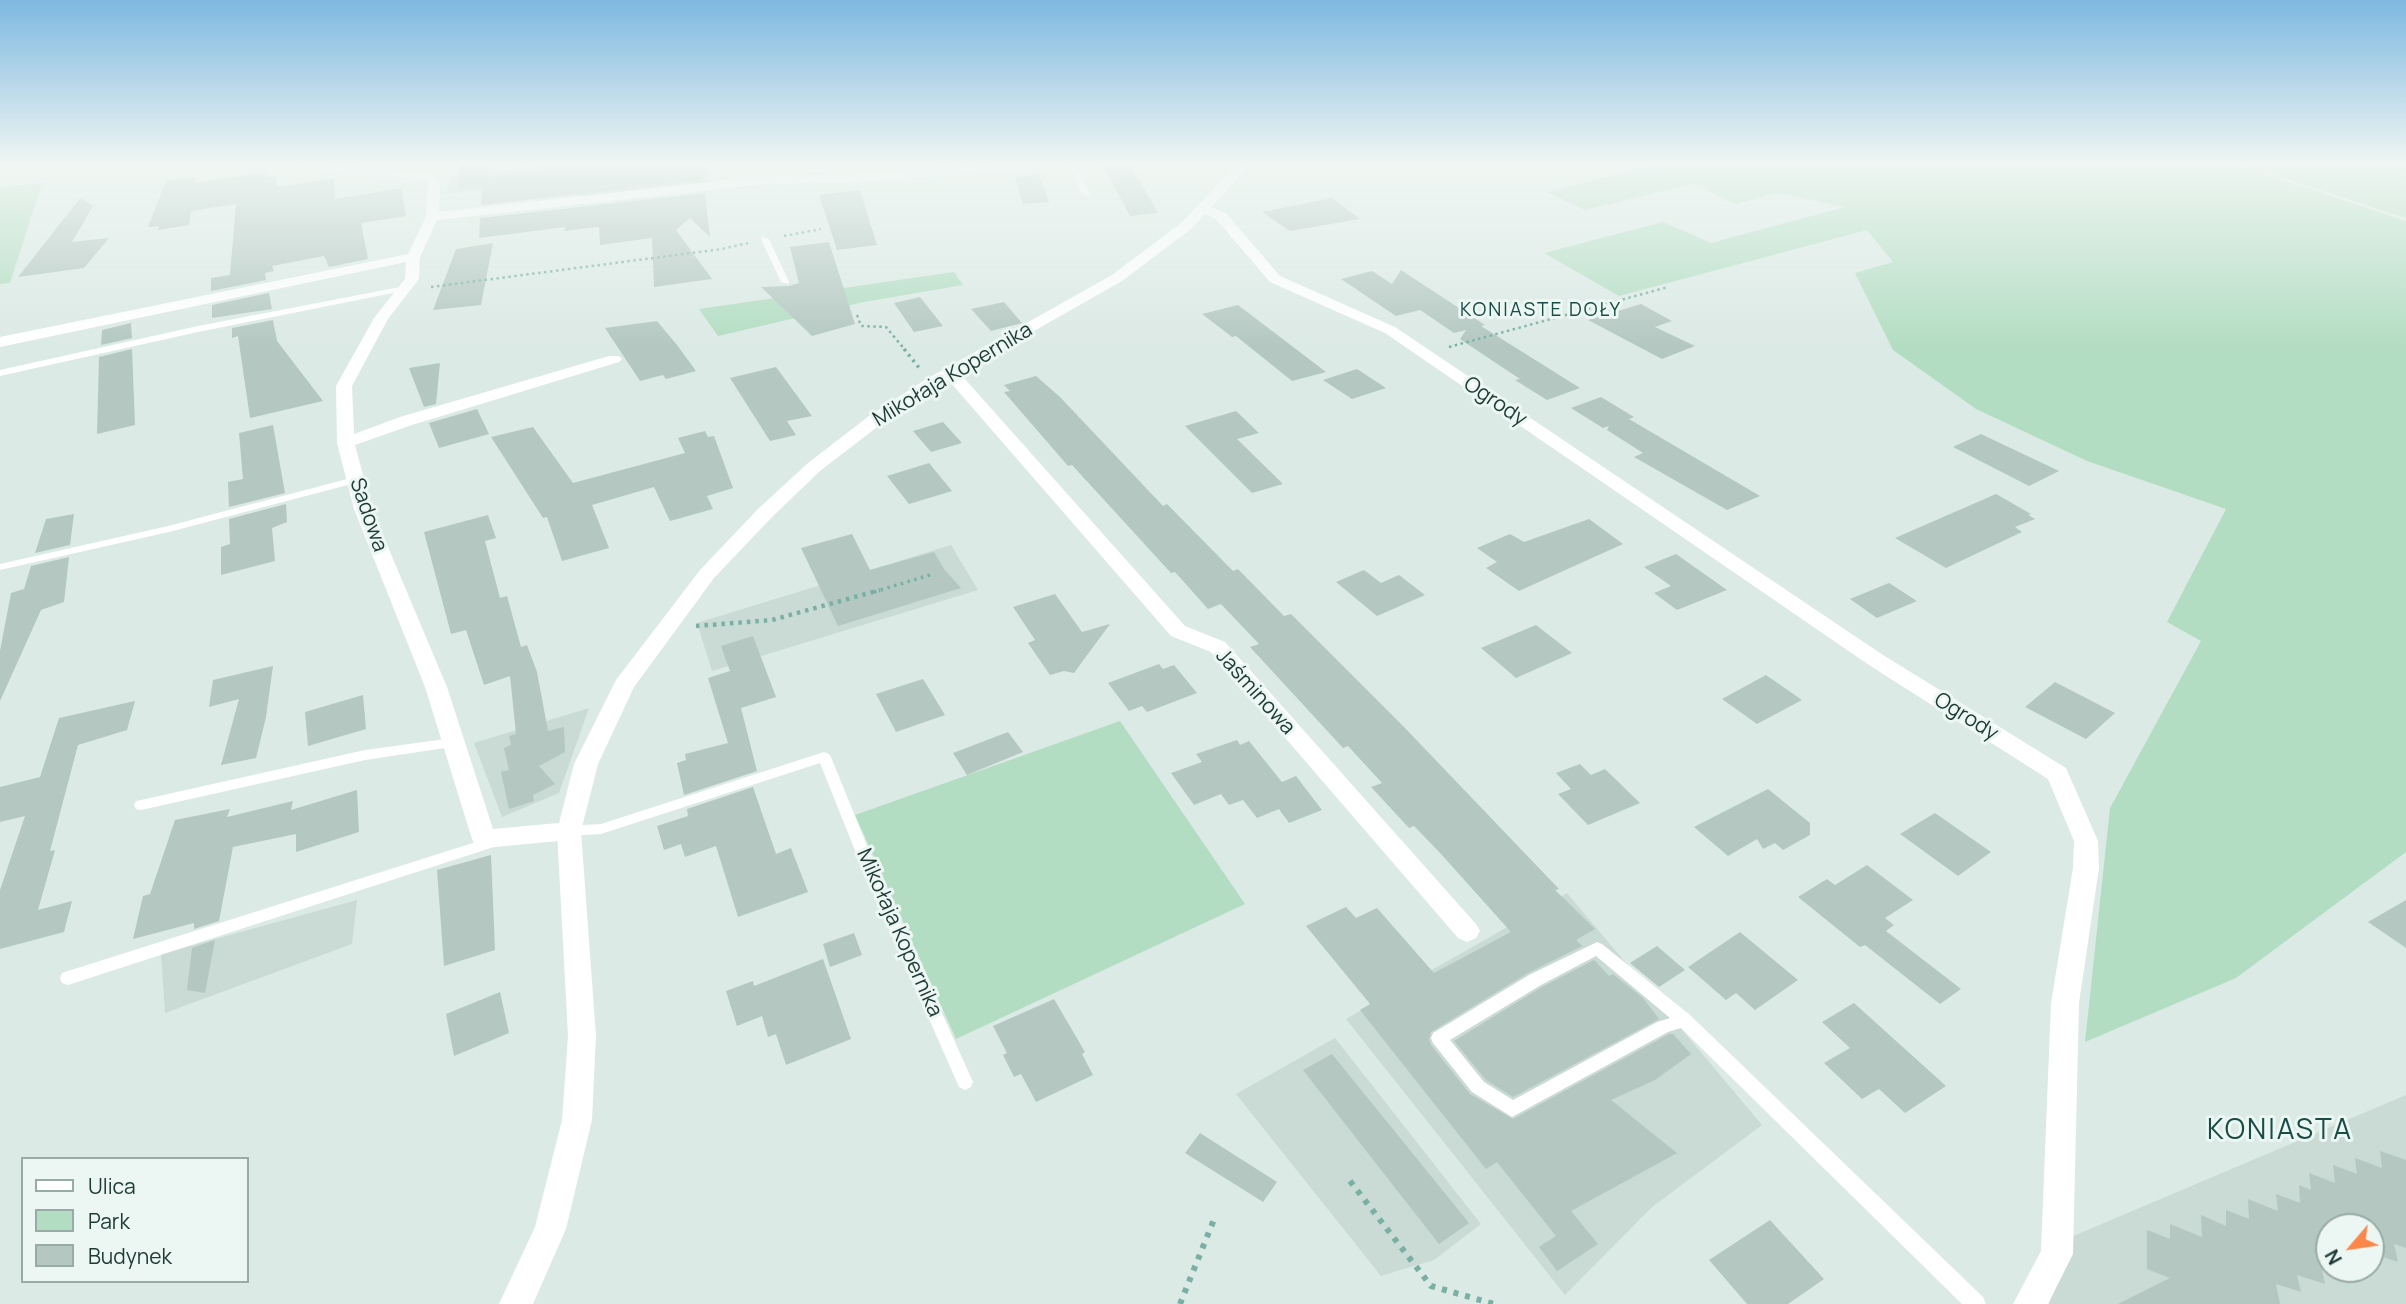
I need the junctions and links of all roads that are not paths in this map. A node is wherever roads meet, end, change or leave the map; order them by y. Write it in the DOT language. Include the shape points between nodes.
graph roads {
  1 [pos="428,225"];
  2 [pos="1187,225"];
  3 [pos="1229,225"];
  4 [pos="765,239"];
  5 [pos="413,257"];
  6 [pos="785,282"];
  7 [pos="404,290"];
  8 [pos="0,342"];
  9 [pos="614,359"];
  10 [pos="0,373"];
  11 [pos="940,377"];
  12 [pos="346,443"];
  13 [pos="355,480"];
  14 [pos="0,567"];
  15 [pos="453,743"];
  16 [pos="141,805"];
  17 [pos="569,831"];
  18 [pos="509,837"];
  19 [pos="1467,931"];
  20 [pos="68,978"];
  21 [pos="1684,1020"];
  22 [pos="965,1082"];
  23 [pos="516,1304"];
  24 [pos="1976,1304"];
  25 [pos="2030,1304"];
  1 -- 5 [label="street, Sadowa"];
  2 -- 11 [label="street, Mikołaja Kopernika" via="1117,278"];
  3 -- 25 [label="street, Ogrody" via="1275,279 1390,330 1876,660 2058,774 2086,841 2086,869 2066,1003 2057,1254"];
  4 -- 6 [label="lane"];
  5 -- 7 [label="street, Sadowa" via="412,279"];
  5 -- 8 [label="street"];
  7 -- 10 [label="lane"];
  7 -- 12 [label="street, Sadowa" via="381,318 344,386"];
  9 -- 12 [label="street"];
  11 -- 17 [label="street, Mikołaja Kopernika" via="814,467 707,574 624,685 586,764"];
  11 -- 19 [label="street, Jaśminowa" via="1178,631 1218,647"];
  12 -- 13 [label="street, Sadowa"];
  13 -- 14 [label="lane"];
  13 -- 15 [label="street, Sadowa" via="362,509 436,687"];
  15 -- 16 [label="lane" via="365,755"];
  15 -- 18 [label="street, Sadowa" via="484,839"];
  17 -- 18 [label="street, Sadowa"];
  17 -- 22 [label="lane, Mikołaja Kopernika" via="601,829 824,757"];
  17 -- 23 [label="street, Mikołaja Kopernika" via="582,1036 577,1120 550,1229"];
  18 -- 20 [label="lane"];
  21 -- 21 [label="lane" via="1512,1109 1478,1087 1439,1038 1597,948"];
  21 -- 24 [label="lane"];
}
